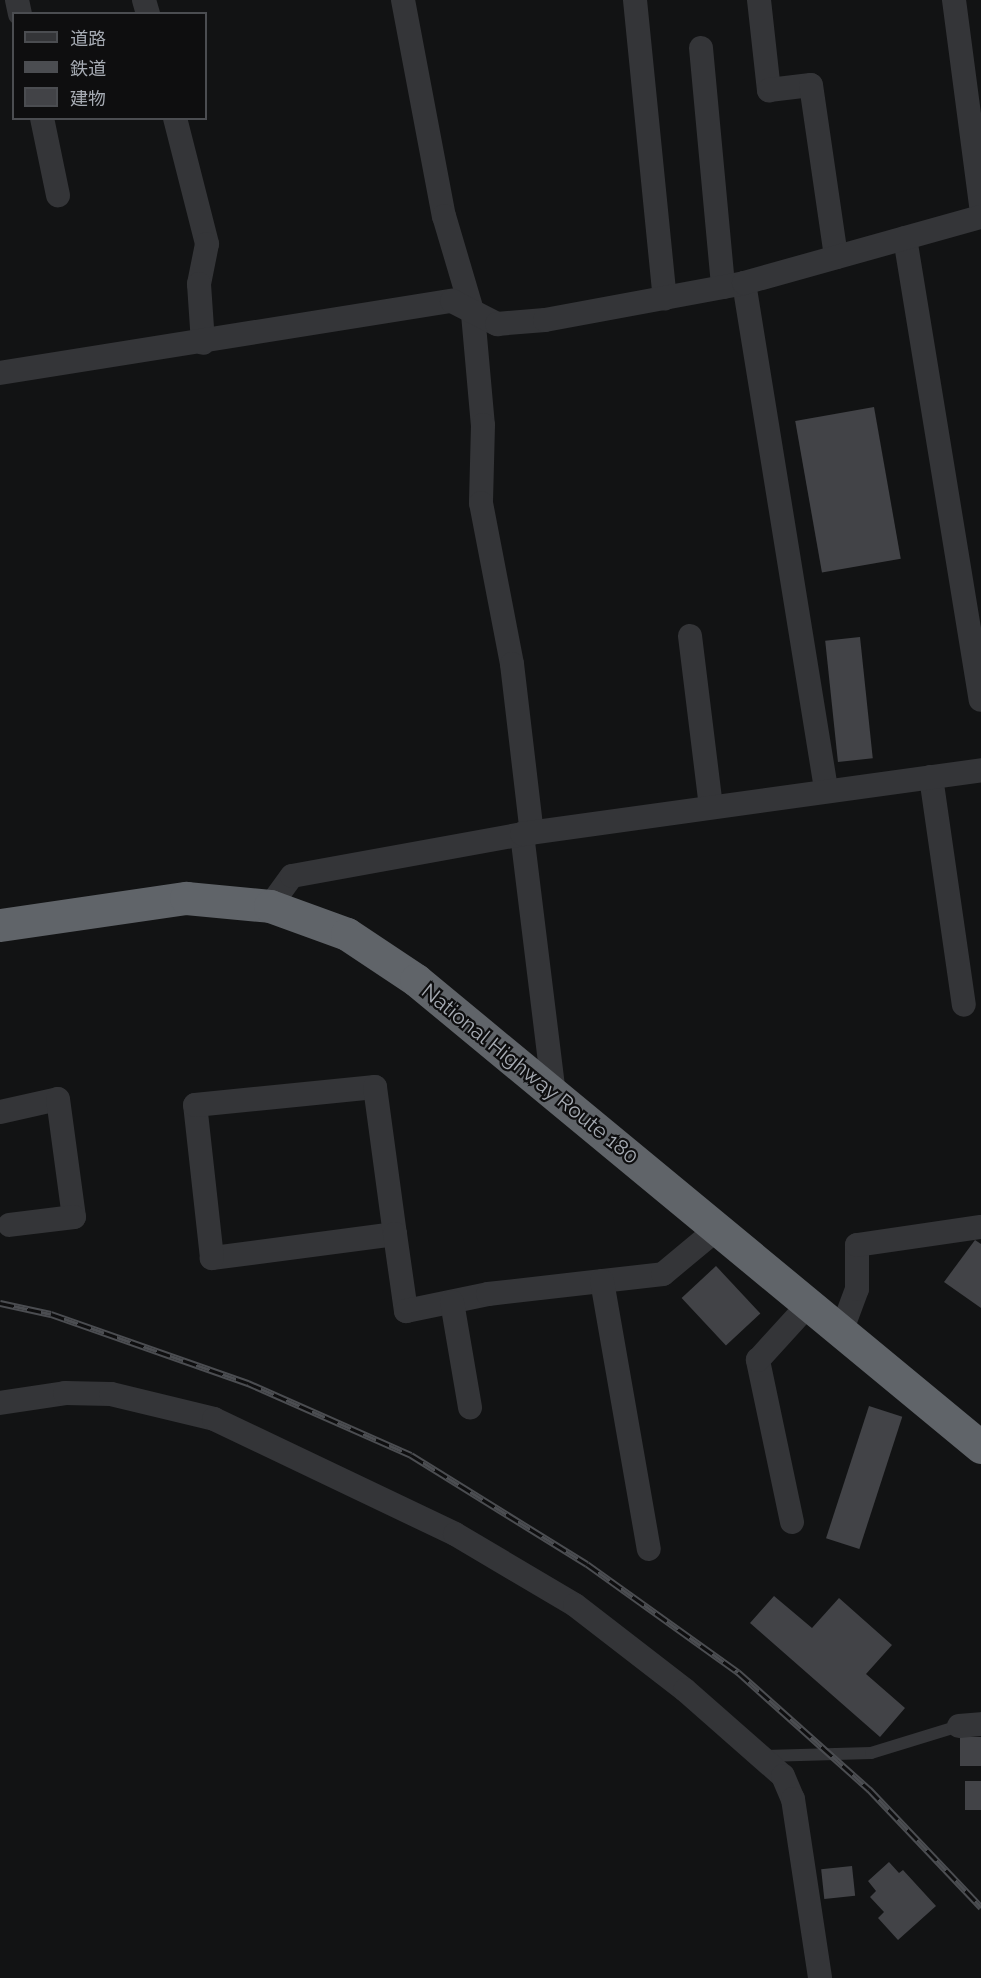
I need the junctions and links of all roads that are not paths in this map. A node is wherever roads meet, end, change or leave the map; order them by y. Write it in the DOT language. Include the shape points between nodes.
graph roads {
  1 [pos="403,0"];
  2 [pos="635,0"];
  3 [pos="759,0"];
  4 [pos="954,0"];
  5 [pos="701,48"];
  6 [pos="42,120"];
  7 [pos="176,120"];
  8 [pos="58,195"];
  9 [pos="981,206"];
  10 [pos="981,217"];
  11 [pos="905,238"];
  12 [pos="836,257"];
  13 [pos="734,285"];
  14 [pos="665,298"];
  15 [pos="473,314"];
  16 [pos="203,343"];
  17 [pos="0,373"];
  18 [pos="690,636"];
  19 [pos="981,700"];
  20 [pos="981,770"];
  21 [pos="931,777"];
  22 [pos="826,789"];
  23 [pos="711,806"];
  24 [pos="527,834"];
  25 [pos="270,906"];
  26 [pos="0,925"];
  27 [pos="964,1005"];
  28 [pos="554,1094"];
  29 [pos="0,1112"];
  30 [pos="9,1225"];
  31 [pos="981,1227"];
  32 [pos="717,1229"];
  33 [pos="395,1234"];
  34 [pos="602,1281"];
  35 [pos="452,1302"];
  36 [pos="808,1305"];
  37 [pos="842,1332"];
  38 [pos="0,1403"];
  39 [pos="470,1407"];
  40 [pos="981,1447"];
  41 [pos="792,1522"];
  42 [pos="649,1549"];
  43 [pos="970,1725"];
  44 [pos="765,1756"];
  45 [pos="820,1978"];
  1 -- 15 [label="street" via="444,216"];
  2 -- 14 [label="street"];
  3 -- 12 [label="street" via="769,90 812,86"];
  4 -- 9 [label="street"];
  5 -- 13 [label="street"];
  6 -- 8 [label="street"];
  7 -- 16 [label="street" via="207,244 198,284"];
  10 -- 11 [label="street"];
  11 -- 12 [label="street"];
  11 -- 19 [label="street"];
  12 -- 13 [label="street"];
  13 -- 14 [label="street"];
  13 -- 22 [label="street"];
  14 -- 15 [label="street" via="497,324"];
  15 -- 16 [label="street" via="452,301"];
  15 -- 24 [label="street" via="483,425 481,503 512,664"];
  16 -- 17 [label="street"];
  18 -- 23 [label="street"];
  20 -- 21 [label="street"];
  21 -- 22 [label="street"];
  21 -- 27 [label="street"];
  22 -- 23 [label="street"];
  23 -- 24 [label="street"];
  24 -- 25 [label="street" via="292,876"];
  24 -- 28 [label="street"];
  25 -- 26 [label="highway, National Highway Route 180" via="186,898"];
  25 -- 28 [label="highway, National Highway Route 180" via="337,930 379,954"];
  28 -- 32 [label="highway, National Highway Route 180"];
  29 -- 30 [label="street" via="58,1099 74,1217"];
  31 -- 37 [label="street" via="857,1245 857,1289"];
  32 -- 34 [label="street" via="663,1274"];
  32 -- 36 [label="highway, National Highway Route 180"];
  33 -- 33 [label="street" via="375,1087 195,1106 212,1258"];
  33 -- 35 [label="street" via="406,1311"];
  34 -- 35 [label="street"];
  34 -- 42 [label="street"];
  35 -- 39 [label="street"];
  36 -- 37 [label="highway, National Highway Route 180"];
  36 -- 41 [label="street" via="758,1360"];
  37 -- 40 [label="highway, National Highway Route 180"];
  38 -- 44 [label="street" via="65,1393 111,1394 165,1404 214,1419 322,1467 455,1534 575,1605"];
  43 -- 44 [label="lane" via="871,1753"];
  44 -- 45 [label="street" via="793,1799"];
}
